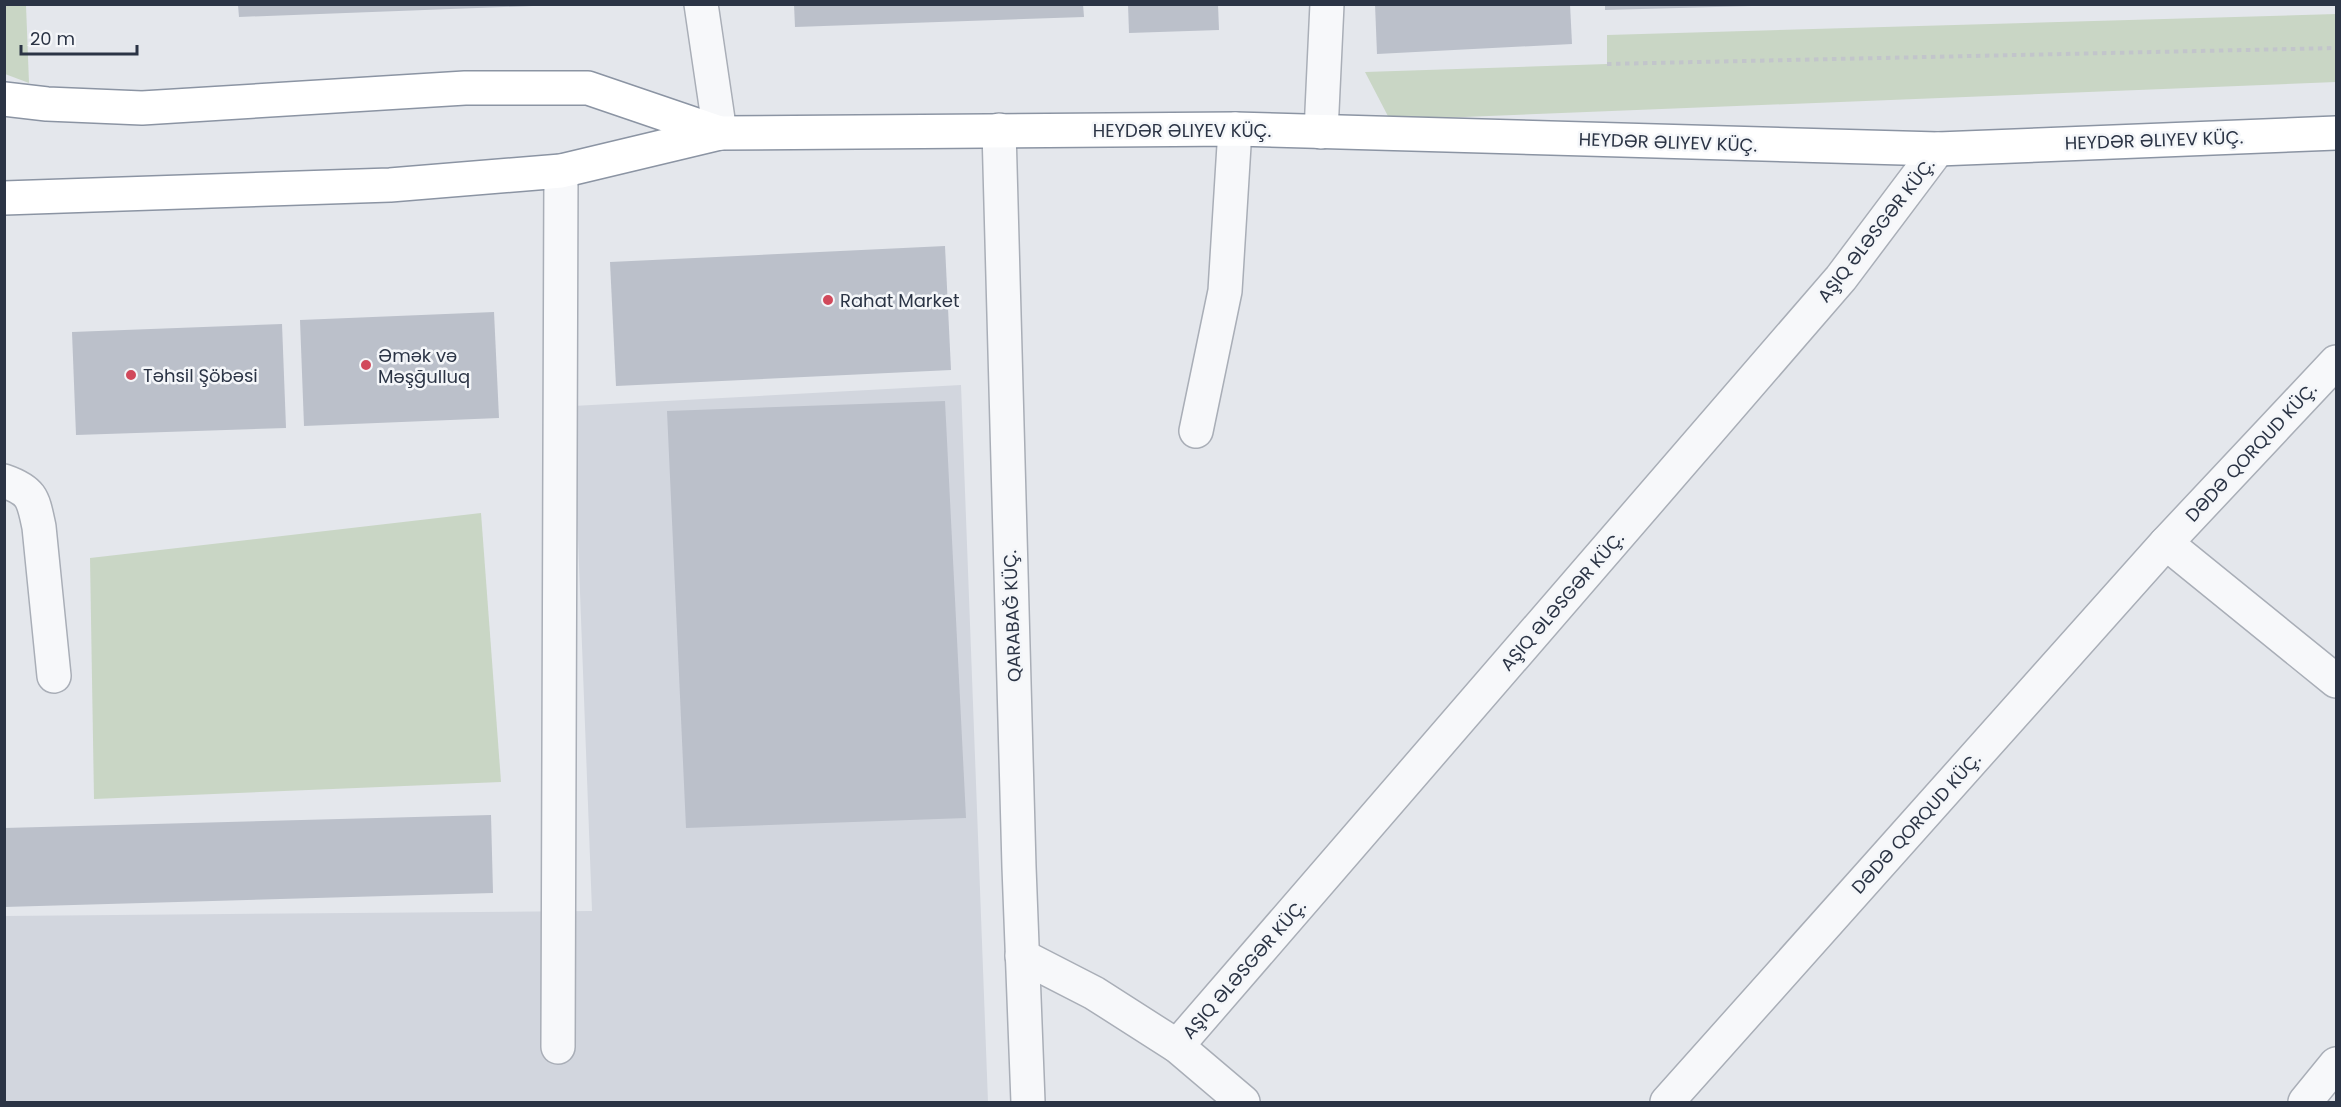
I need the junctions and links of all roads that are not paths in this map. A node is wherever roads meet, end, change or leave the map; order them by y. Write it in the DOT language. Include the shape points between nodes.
graph roads {
  1 [pos="701,4"];
  2 [pos="1327,4"];
  3 [pos="4,99"];
  4 [pos="1235,129"];
  5 [pos="999,130"];
  6 [pos="1321,132"];
  7 [pos="720,133"];
  8 [pos="2337,133"];
  9 [pos="1938,149"];
  10 [pos="561,171"];
  11 [pos="4,198"];
  12 [pos="2337,362"];
  13 [pos="1196,431"];
  14 [pos="4,481"];
  15 [pos="2166,543"];
  16 [pos="54,676"];
  17 [pos="2337,681"];
  18 [pos="1022,956"];
  19 [pos="1177,1046"];
  20 [pos="558,1047"];
  21 [pos="2337,1064"];
  22 [pos="1028,1102"];
  23 [pos="1243,1102"];
  24 [pos="1667,1102"];
  25 [pos="2305,1102"];
  1 -- 7 [label="street"];
  2 -- 6 [label="street"];
  3 -- 7 [label="highway" via="142,108 465,88 588,88"];
  4 -- 5 [label="highway, HEYDƏR ƏLIYEV KÜÇ."];
  4 -- 6 [label="highway, HEYDƏR ƏLIYEV KÜÇ."];
  4 -- 13 [label="street" via="1225,291"];
  5 -- 7 [label="highway, HEYDƏR ƏLIYEV KÜÇ."];
  5 -- 18 [label="street, QARABAĞ KÜÇ."];
  6 -- 9 [label="highway, HEYDƏR ƏLIYEV KÜÇ."];
  7 -- 10 [label="highway"];
  8 -- 9 [label="highway, HEYDƏR ƏLIYEV KÜÇ."];
  9 -- 19 [label="street" via="1841,278"];
  10 -- 11 [label="highway" via="390,185"];
  10 -- 20 [label="street"];
  12 -- 15 [label="street, DƏDƏ QORQUD KÜÇ."];
  14 -- 16 [label="street" via="27,491 34,505"];
  15 -- 17 [label="street"];
  15 -- 24 [label="street, DƏDƏ QORQUD KÜÇ."];
  18 -- 19 [label="street" via="1094,993"];
  18 -- 22 [label="street, QARABAĞ KÜÇ."];
  19 -- 23 [label="street"];
  21 -- 25 [label="street"];
}
